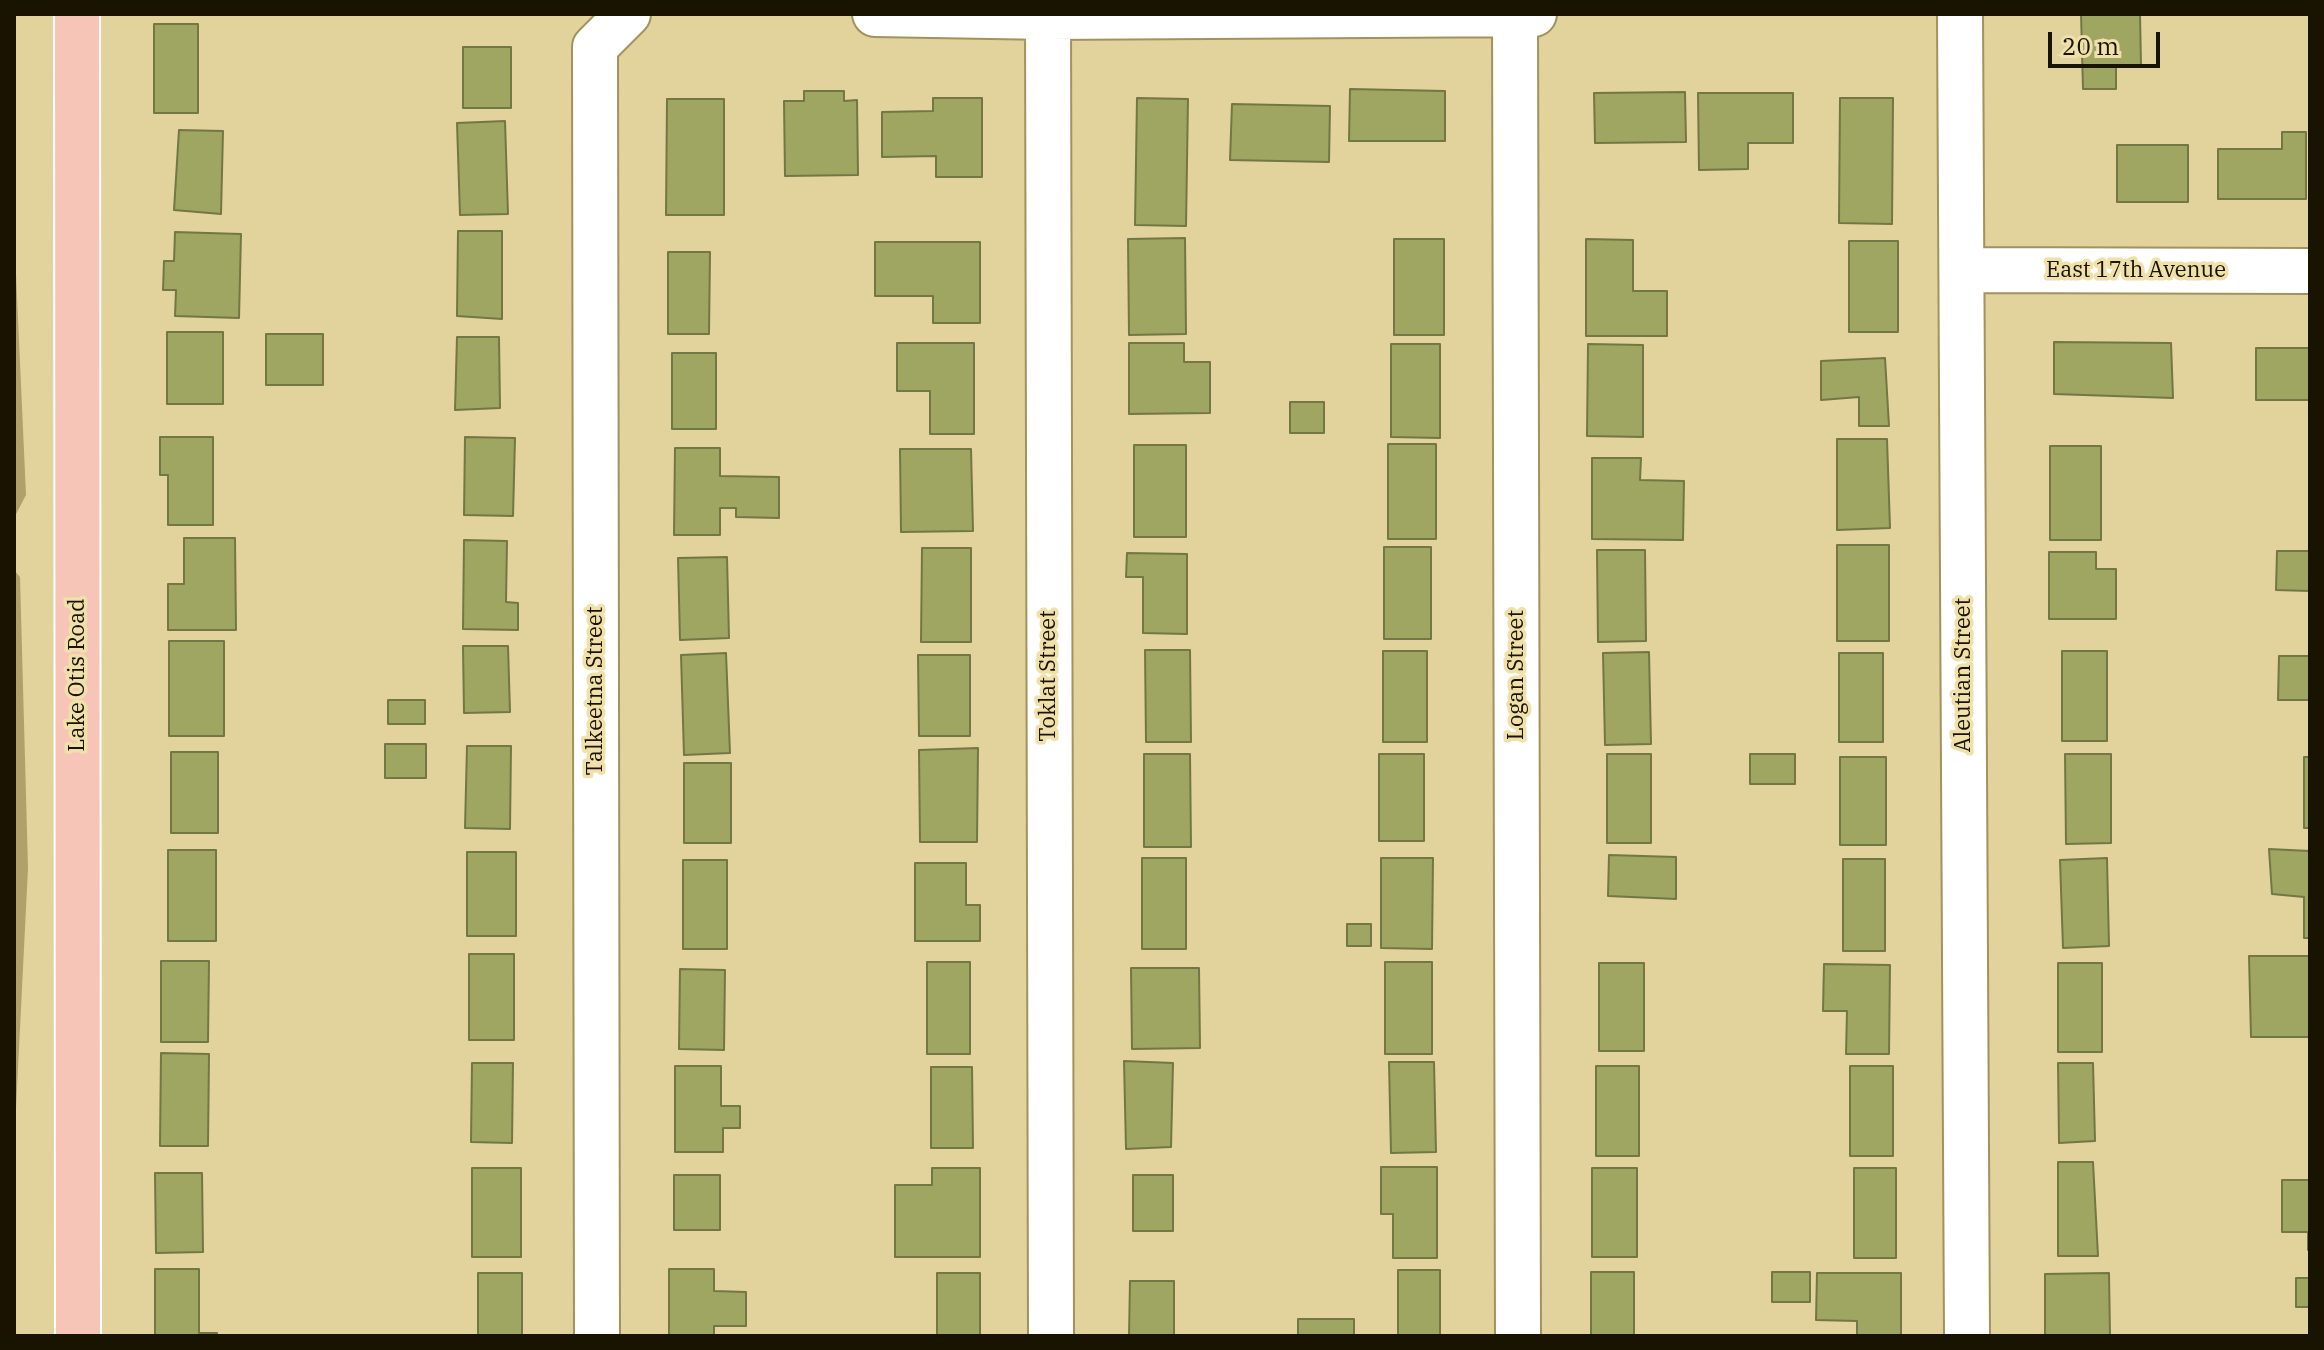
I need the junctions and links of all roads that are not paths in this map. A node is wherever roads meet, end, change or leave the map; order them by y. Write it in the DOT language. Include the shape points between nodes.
graph roads {
  1 [pos="77,14"];
  2 [pos="628,14"];
  3 [pos="875,14"];
  4 [pos="1515,14"];
  5 [pos="1534,14"];
  6 [pos="1960,14"];
  7 [pos="1048,17"];
  8 [pos="1962,270"];
  9 [pos="2310,271"];
  10 [pos="78,1336"];
  11 [pos="597,1336"];
  12 [pos="1051,1336"];
  13 [pos="1518,1336"];
  14 [pos="1967,1336"];
  1 -- 10 [label="main road, Lake Otis Road"];
  2 -- 11 [label="street, Talkeetna Street" via="595,47"];
  3 -- 7 [label="street"];
  4 -- 5 [label="street"];
  4 -- 7 [label="street"];
  4 -- 13 [label="street, Logan Street"];
  6 -- 8 [label="street, Aleutian Street"];
  7 -- 12 [label="street, Toklat Street"];
  8 -- 9 [label="street, East 17th Avenue"];
  8 -- 14 [label="street, Aleutian Street"];
}
